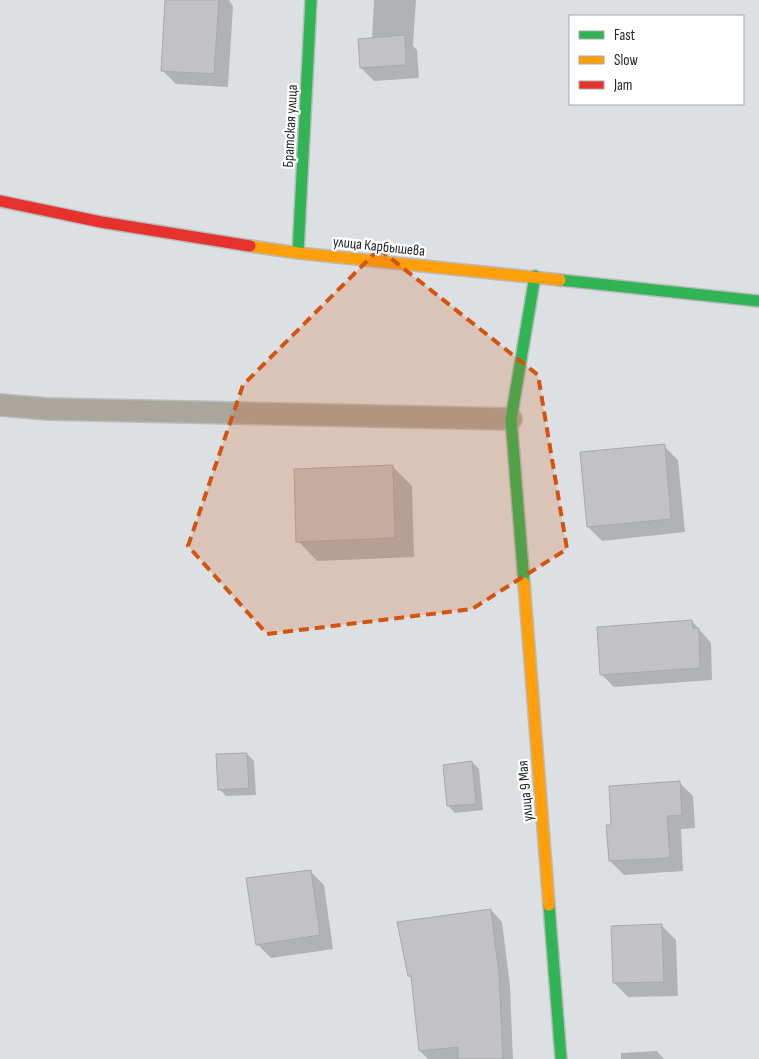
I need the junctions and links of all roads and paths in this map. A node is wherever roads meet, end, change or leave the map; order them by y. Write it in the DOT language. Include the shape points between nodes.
graph roads {
  1 [pos="311,0"];
  2 [pos="0,200"];
  3 [pos="298,253"];
  4 [pos="535,276"];
  5 [pos="759,301"];
  6 [pos="0,405"];
  7 [pos="511,419"];
  8 [pos="561,1059"];
  1 -- 3 [label="street, Братская улица"];
  2 -- 3 [label="street, улица Карбышева" via="101,222"];
  3 -- 4 [label="street, улица Карбышева"];
  4 -- 5 [label="street, улица Карбышева"];
  4 -- 7 [label="street, улица 9 Мая"];
  6 -- 7 [label="lane" via="48,409"];
  7 -- 8 [label="street, улица 9 Мая"];
}
